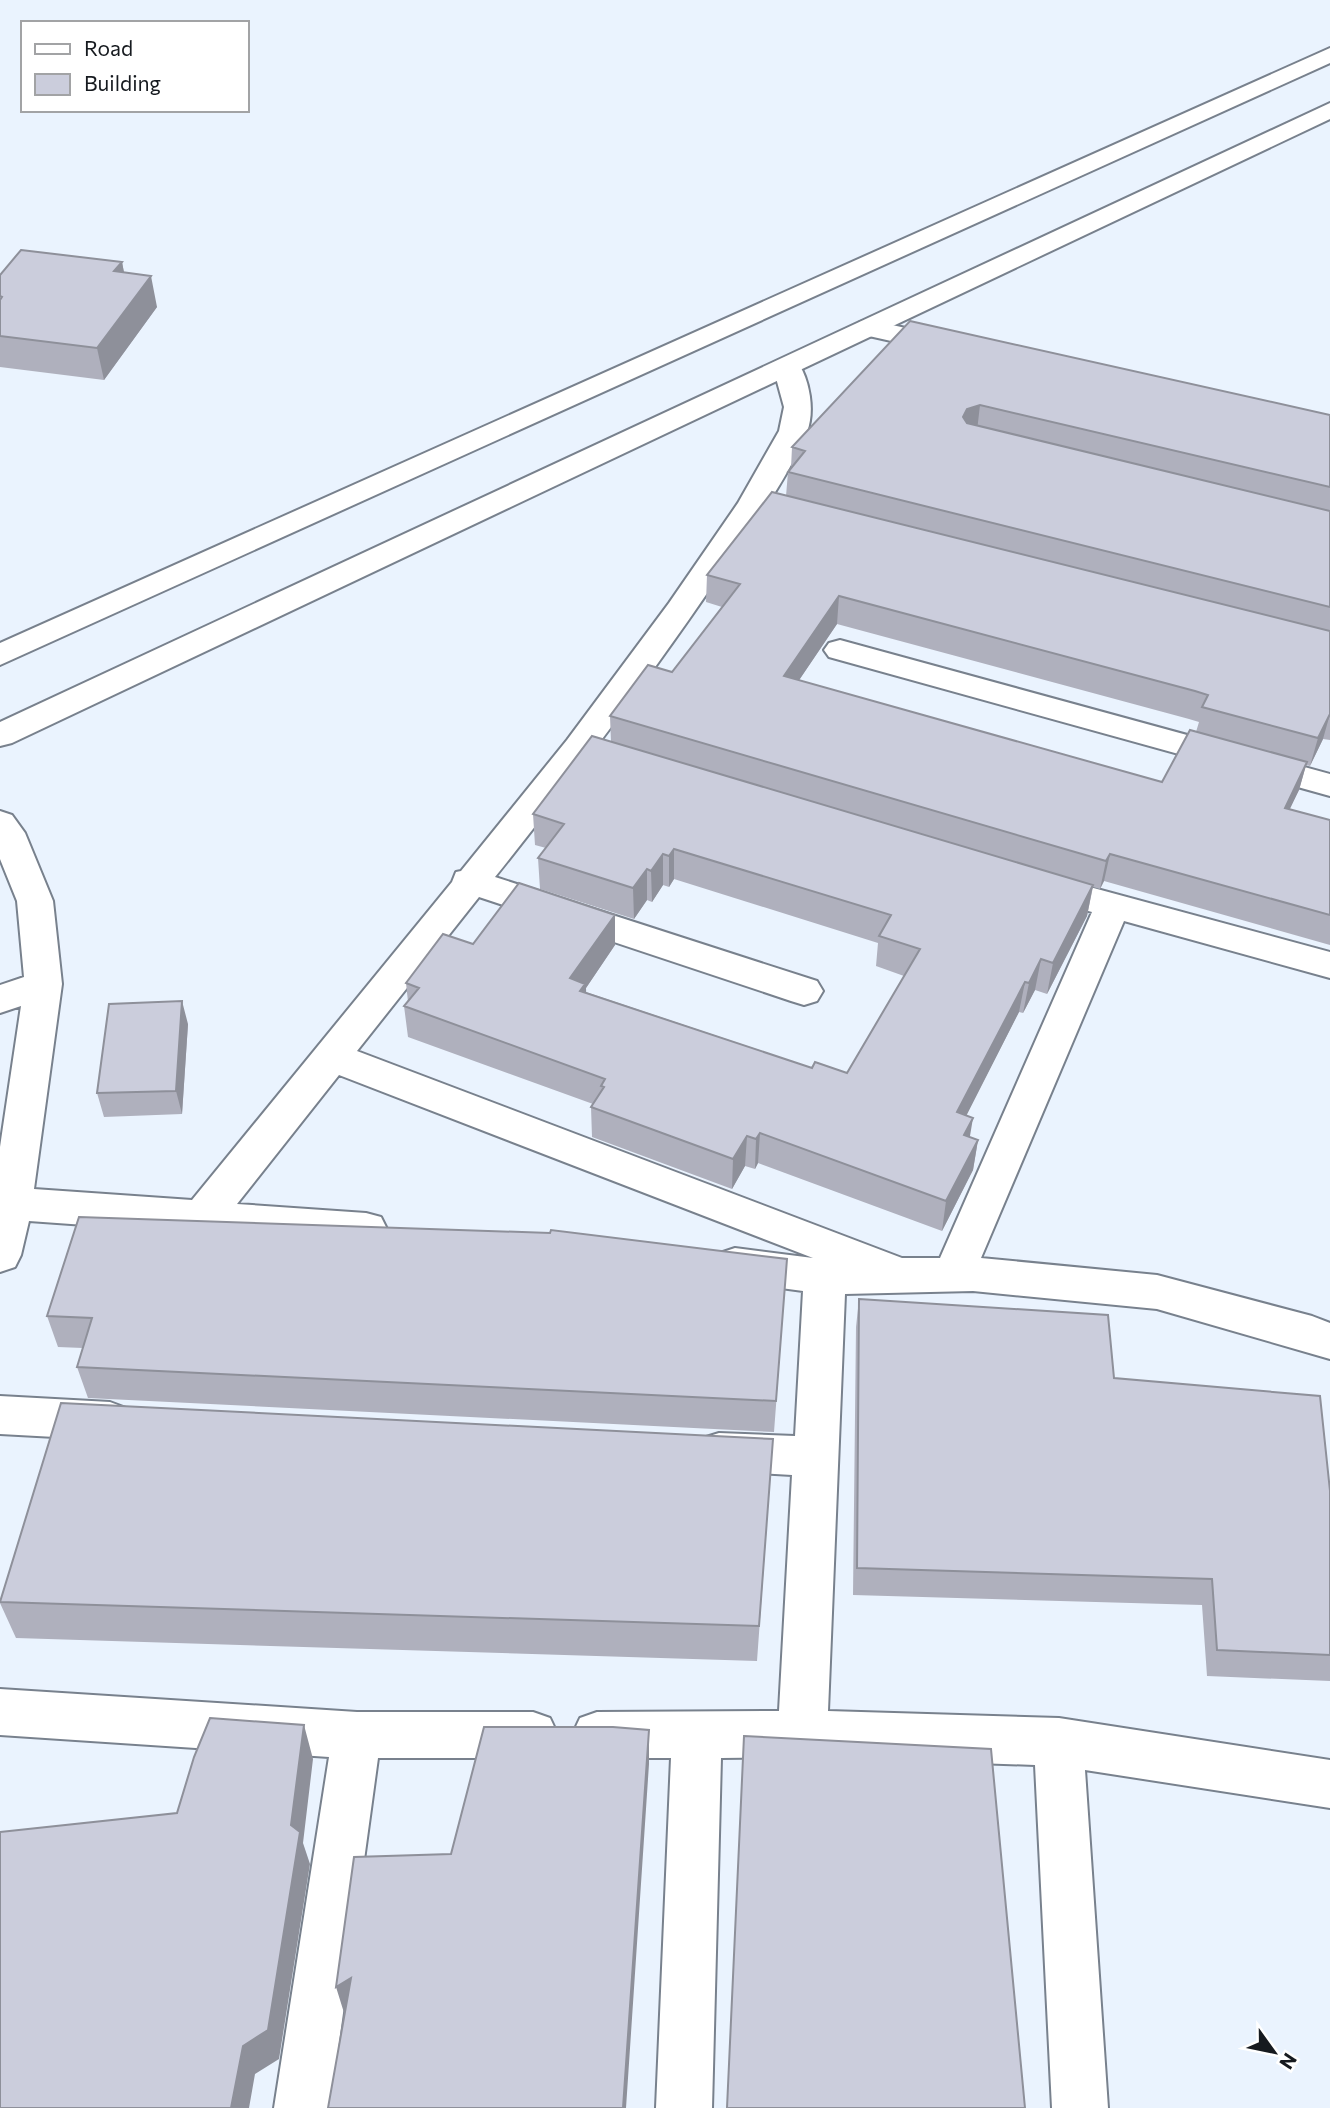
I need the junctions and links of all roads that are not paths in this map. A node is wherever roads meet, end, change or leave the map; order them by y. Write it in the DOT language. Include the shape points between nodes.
graph roads {
  1 [pos="1330,55"];
  2 [pos="1330,110"];
  3 [pos="870,328"];
  4 [pos="978,352"];
  5 [pos="787,367"];
  6 [pos="840,650"];
  7 [pos="0,655"];
  8 [pos="5,725"];
  9 [pos="1330,785"];
  10 [pos="0,823"];
  11 [pos="1005,876"];
  12 [pos="469,881"];
  13 [pos="1112,908"];
  14 [pos="1330,965"];
  15 [pos="43,984"];
  16 [pos="804,991"];
  17 [pos="0,999"];
  18 [pos="332,1057"];
  19 [pos="12,1204"];
  20 [pos="202,1218"];
  21 [pos="408,1231"];
  22 [pos="0,1255"];
  23 [pos="692,1260"];
  24 [pos="953,1275"];
  25 [pos="905,1276"];
  26 [pos="825,1277"];
  27 [pos="1330,1342"];
  28 [pos="0,1415"];
  29 [pos="152,1423"];
  30 [pos="678,1450"];
  31 [pos="817,1457"];
  32 [pos="0,1712"];
  33 [pos="802,1734"];
  34 [pos="357,1735"];
  35 [pos="697,1735"];
  36 [pos="1059,1742"];
  37 [pos="1330,1784"];
  38 [pos="302,2108"];
  39 [pos="684,2108"];
  40 [pos="1080,2108"];
  1 -- 7 [label="street"];
  2 -- 3 [label="street"];
  3 -- 4 [label="street"];
  3 -- 5 [label="street"];
  5 -- 8 [label="street"];
  5 -- 12 [label="street" via="798,418 766,506 680,610 592,752"];
  6 -- 9 [label="street"];
  10 -- 15 [label="street" via="35,901"];
  11 -- 13 [label="street"];
  12 -- 16 [label="street"];
  12 -- 18 [label="street"];
  13 -- 14 [label="street"];
  13 -- 24 [label="street"];
  15 -- 17 [label="street"];
  15 -- 19 [label="street"];
  18 -- 20 [label="street"];
  18 -- 25 [label="street"];
  19 -- 20 [label="street"];
  19 -- 22 [label="street"];
  20 -- 21 [label="street"];
  23 -- 26 [label="street"];
  24 -- 25 [label="street"];
  24 -- 27 [label="street" via="1157,1292"];
  25 -- 26 [label="street"];
  26 -- 31 [label="street"];
  28 -- 29 [label="street"];
  30 -- 31 [label="street"];
  31 -- 33 [label="street"];
  32 -- 34 [label="street"];
  33 -- 35 [label="street"];
  33 -- 36 [label="street"];
  34 -- 35 [label="street"];
  34 -- 38 [label="street"];
  35 -- 39 [label="street"];
  36 -- 37 [label="street"];
  36 -- 40 [label="street"];
}
